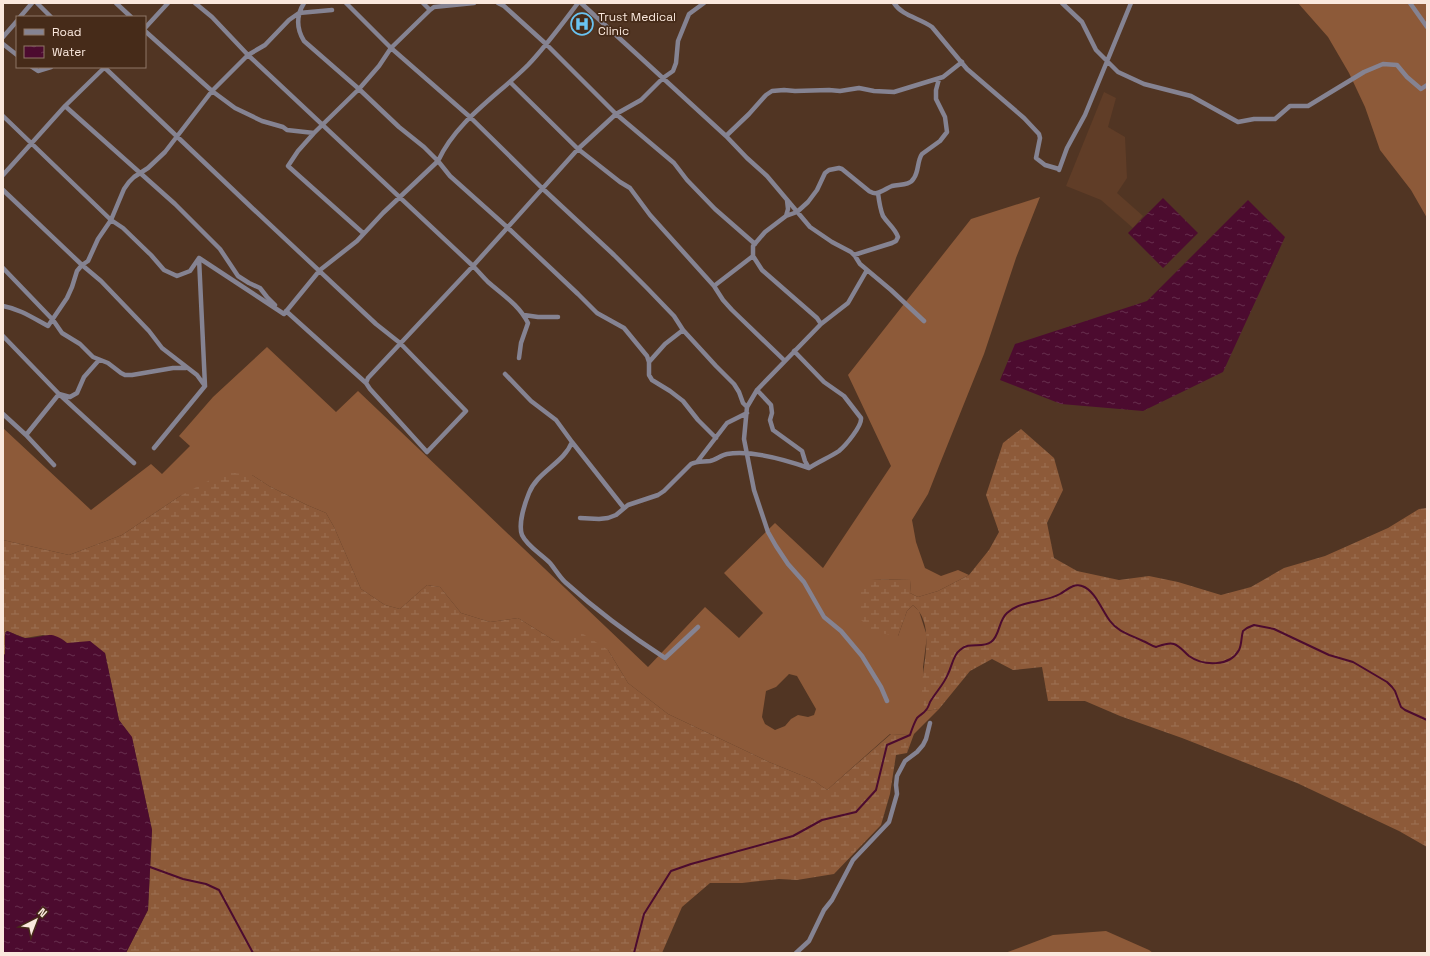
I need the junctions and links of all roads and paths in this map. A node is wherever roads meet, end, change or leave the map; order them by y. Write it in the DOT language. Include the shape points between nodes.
graph roads {
  1 [pos="32,3"];
  2 [pos="37,3"];
  3 [pos="116,3"];
  4 [pos="168,3"];
  5 [pos="195,3"];
  6 [pos="304,3"];
  7 [pos="346,3"];
  8 [pos="422,3"];
  9 [pos="439,3"];
  10 [pos="474,3"];
  11 [pos="498,3"];
  12 [pos="580,3"];
  13 [pos="704,3"];
  14 [pos="894,3"];
  15 [pos="1062,3"];
  16 [pos="1131,3"];
  17 [pos="1410,3"];
  18 [pos="432,9"];
  19 [pos="332,10"];
  20 [pos="299,14"];
  21 [pos="21,16"];
  22 [pos="50,16"];
  23 [pos="129,16"];
  24 [pos="16,22"];
  25 [pos="1427,27"];
  26 [pos="146,29"];
  27 [pos="146,31"];
  28 [pos="3,37"];
  29 [pos="3,44"];
  30 [pos="546,44"];
  31 [pos="391,48"];
  32 [pos="16,54"];
  33 [pos="248,55"];
  34 [pos="1106,61"];
  35 [pos="962,62"];
  36 [pos="34,68"];
  37 [pos="48,68"];
  38 [pos="103,68"];
  39 [pos="105,68"];
  40 [pos="663,78"];
  41 [pos="939,79"];
  42 [pos="510,82"];
  43 [pos="1427,85"];
  44 [pos="359,89"];
  45 [pos="212,91"];
  46 [pos="65,106"];
  47 [pos="616,114"];
  48 [pos="3,116"];
  49 [pos="470,117"];
  50 [pos="323,126"];
  51 [pos="314,133"];
  52 [pos="726,136"];
  53 [pos="177,137"];
  54 [pos="31,143"];
  55 [pos="578,149"];
  56 [pos="438,161"];
  57 [pos="141,172"];
  58 [pos="3,175"];
  59 [pos="542,188"];
  60 [pos="3,190"];
  61 [pos="878,193"];
  62 [pos="399,198"];
  63 [pos="787,200"];
  64 [pos="797,212"];
  65 [pos="786,216"];
  66 [pos="112,220"];
  67 [pos="507,227"];
  68 [pos="363,234"];
  69 [pos="755,244"];
  70 [pos="854,255"];
  71 [pos="753,256"];
  72 [pos="199,258"];
  73 [pos="82,265"];
  74 [pos="473,266"];
  75 [pos="3,268"];
  76 [pos="320,270"];
  77 [pos="868,270"];
  78 [pos="714,286"];
  79 [pos="3,306"];
  80 [pos="285,312"];
  81 [pos="524,314"];
  82 [pos="558,317"];
  83 [pos="53,320"];
  84 [pos="924,321"];
  85 [pos="821,324"];
  86 [pos="683,330"];
  87 [pos="3,336"];
  88 [pos="400,344"];
  89 [pos="794,351"];
  90 [pos="519,358"];
  91 [pos="99,360"];
  92 [pos="785,361"];
  93 [pos="649,362"];
  94 [pos="186,368"];
  95 [pos="505,374"];
  96 [pos="366,383"];
  97 [pos="206,386"];
  98 [pos="758,390"];
  99 [pos="59,394"];
  100 [pos="747,407"];
  101 [pos="747,413"];
  102 [pos="3,414"];
  103 [pos="26,435"];
  104 [pos="716,438"];
  105 [pos="572,442"];
  106 [pos="154,448"];
  107 [pos="746,454"];
  108 [pos="697,462"];
  109 [pos="134,463"];
  110 [pos="54,465"];
  111 [pos="809,468"];
  112 [pos="624,508"];
  113 [pos="580,518"];
  114 [pos="698,627"];
  115 [pos="886,701"];
  116 [pos="930,723"];
  117 [pos="796,953"];
  1 -- 21 [label="street"];
  2 -- 22 [label="street"];
  3 -- 23 [label="street"];
  4 -- 26 [label="street"];
  5 -- 33 [label="street"];
  6 -- 20 [label="street"];
  7 -- 31 [label="street"];
  8 -- 18 [label="street"];
  9 -- 18 [label="street"];
  10 -- 18 [label="street"];
  11 -- 30 [label="street"];
  12 -- 30 [label="street"];
  12 -- 40 [label="street"];
  13 -- 40 [label="street" via="690,14 678,42 673,71"];
  14 -- 35 [label="street" via="900,10 932,27"];
  15 -- 34 [label="street" via="1082,22 1096,50"];
  16 -- 34 [label="street"];
  17 -- 25 [label="street"];
  18 -- 31 [label="street"];
  19 -- 20 [label="street"];
  20 -- 33 [label="street" via="289,20 265,45"];
  20 -- 44 [label="street" via="298,26 304,41"];
  24 -- 28 [label="street"];
  27 -- 45 [label="street"];
  29 -- 32 [label="street"];
  30 -- 42 [label="street"];
  30 -- 47 [label="street"];
  31 -- 44 [label="street"];
  31 -- 49 [label="street"];
  33 -- 45 [label="street"];
  33 -- 50 [label="street"];
  34 -- 35 [label="street" via="1085,115 1067,148 1059,170 1045,165 1036,158 1039,134"];
  34 -- 43 [label="street" via="1118,72 1138,82 1191,96 1238,122 1275,119 1290,106 1308,106 1364,72 1383,64 1397,65 1421,89"];
  35 -- 41 [label="street"];
  36 -- 37 [label="street" via="38,71"];
  38 -- 46 [label="street"];
  39 -- 53 [label="street"];
  40 -- 47 [label="street" via="641,100"];
  40 -- 52 [label="street"];
  41 -- 52 [label="street" via="894,92 859,88 840,91 772,91"];
  41 -- 61 [label="street" via="936,99 945,117 946,134 919,157 916,176 911,182 893,185"];
  42 -- 49 [label="street"];
  42 -- 55 [label="street"];
  44 -- 50 [label="street"];
  44 -- 56 [label="street"];
  45 -- 51 [label="street" via="235,108 262,121 294,132"];
  45 -- 53 [label="street"];
  46 -- 54 [label="street"];
  46 -- 57 [label="street"];
  47 -- 55 [label="street"];
  47 -- 69 [label="street" via="674,163 715,210"];
  48 -- 54 [label="street"];
  49 -- 56 [label="street" via="456,132"];
  49 -- 59 [label="street"];
  50 -- 51 [label="street"];
  50 -- 62 [label="street"];
  51 -- 68 [label="street" via="288,166"];
  52 -- 63 [label="street" via="767,176"];
  53 -- 57 [label="street" via="165,152"];
  53 -- 76 [label="street"];
  54 -- 58 [label="street"];
  54 -- 66 [label="street"];
  55 -- 59 [label="street"];
  55 -- 78 [label="street" via="630,188 650,215"];
  56 -- 62 [label="street"];
  56 -- 67 [label="street" via="450,176"];
  57 -- 66 [label="street" via="124,189"];
  57 -- 80 [label="street" via="220,249 238,276 260,288"];
  59 -- 67 [label="street"];
  59 -- 86 [label="street" via="647,288 674,316"];
  60 -- 73 [label="street"];
  61 -- 64 [label="street" via="868,191 848,173 835,168 825,174 817,190"];
  61 -- 70 [label="street" via="883,216 898,237 892,243"];
  62 -- 68 [label="street"];
  62 -- 74 [label="street"];
  63 -- 64 [label="street"];
  63 -- 65 [label="street"];
  64 -- 65 [label="street"];
  64 -- 70 [label="street" via="810,226"];
  65 -- 69 [label="street" via="765,232"];
  66 -- 72 [label="street" via="164,270 176,276 190,271"];
  66 -- 73 [label="street" via="98,239 88,261"];
  67 -- 74 [label="street"];
  67 -- 93 [label="street" via="597,313 624,328"];
  68 -- 76 [label="street"];
  69 -- 71 [label="street" via="752,249"];
  70 -- 77 [label="street"];
  71 -- 78 [label="street"];
  71 -- 85 [label="street" via="762,270"];
  72 -- 80 [label="street"];
  72 -- 97 [label="street"];
  73 -- 83 [label="street" via="67,298"];
  73 -- 94 [label="street" via="101,280 162,348"];
  74 -- 81 [label="street" via="487,281 510,298"];
  74 -- 88 [label="street"];
  75 -- 83 [label="street"];
  76 -- 80 [label="street"];
  76 -- 88 [label="street"];
  77 -- 84 [label="street"];
  77 -- 85 [label="street" via="848,303"];
  78 -- 92 [label="street" via="732,310"];
  79 -- 83 [label="street" via="29,315 48,326"];
  80 -- 96 [label="street"];
  81 -- 82 [label="street"];
  81 -- 90 [label="street" via="528,326 521,343"];
  83 -- 91 [label="street" via="62,333"];
  85 -- 89 [label="street"];
  86 -- 93 [label="street" via="665,344"];
  86 -- 100 [label="street" via="734,384"];
  87 -- 99 [label="street"];
  88 -- 96 [label="street"];
  88 -- 96 [label="street" via="466,411 427,452 378,400"];
  89 -- 92 [label="street"];
  89 -- 111 [label="street" via="824,382 844,396 861,418 858,428 839,450"];
  91 -- 94 [label="street" via="125,375"];
  91 -- 99 [label="street" via="84,378 77,393 70,397"];
  92 -- 98 [label="street"];
  93 -- 104 [label="street" via="649,375 652,380 683,400"];
  94 -- 97 [label="street" via="197,375"];
  95 -- 105 [label="street" via="531,401 556,420"];
  97 -- 106 [label="street"];
  98 -- 100 [label="street"];
  98 -- 111 [label="street" via="771,405 770,420 773,430 802,451"];
  99 -- 103 [label="street"];
  99 -- 109 [label="street"];
  100 -- 101 [label="street"];
  101 -- 104 [label="street" via="727,423"];
  101 -- 107 [label="street" via="744,439"];
  102 -- 103 [label="street"];
  103 -- 110 [label="street"];
  104 -- 108 [label="street"];
  105 -- 112 [label="street"];
  105 -- 114 [label="street" via="568,450 537,480 530,491 522,522 522,534 526,540 565,582 624,630 665,658"];
  107 -- 108 [label="street" via="725,454 711,461"];
  107 -- 111 [label="street" via="788,461"];
  107 -- 115 [label="street" via="764,522 776,546 804,582 824,617 841,631 862,656 881,687"];
  108 -- 112 [label="street" via="691,464 658,495"];
  112 -- 113 [label="street" via="608,518"];
  116 -- 117 [label="street" via="923,745 905,761 897,776 897,794 889,822 853,860 809,941"];
}
